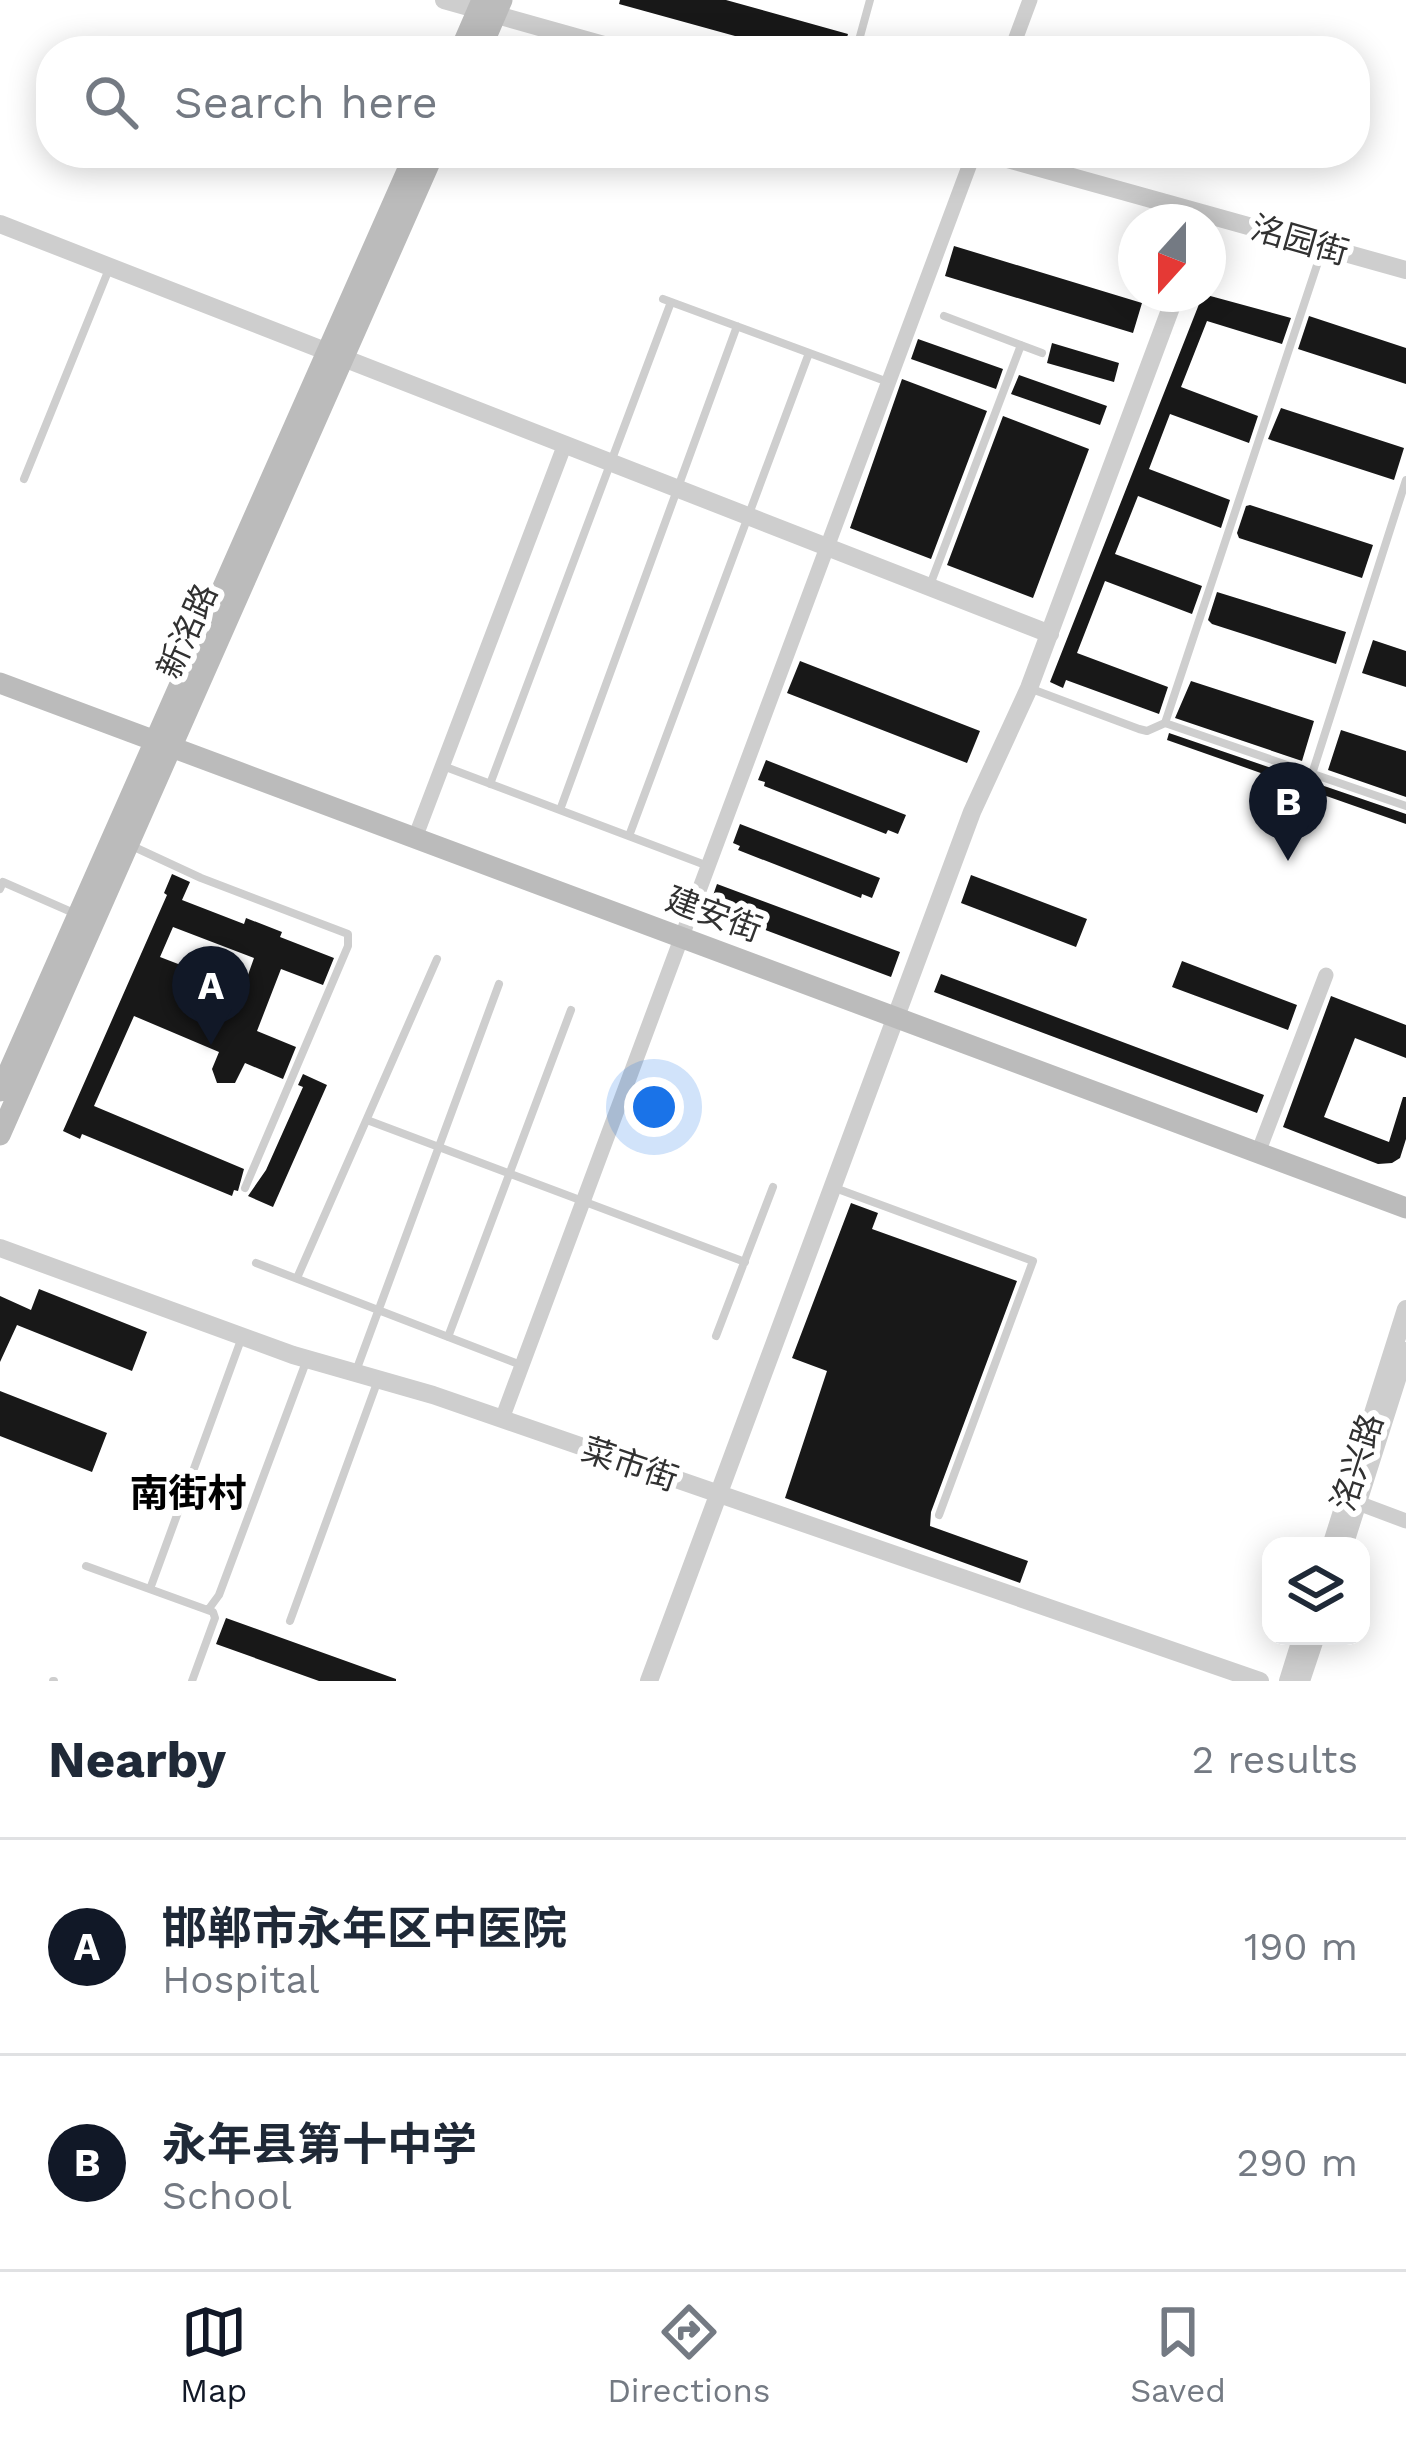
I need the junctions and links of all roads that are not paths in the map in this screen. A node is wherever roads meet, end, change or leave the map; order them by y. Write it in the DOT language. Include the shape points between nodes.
graph roads {
  1 [pos="444,0"];
  2 [pos="870,0"];
  3 [pos="1030,0"];
  4 [pos="489,6"];
  5 [pos="470,36"];
  6 [pos="483,36"];
  7 [pos="580,36"];
  8 [pos="860,36"];
  9 [pos="1017,36"];
  10 [pos="409,168"];
  11 [pos="427,168"];
  12 [pos="968,168"];
  13 [pos="1036,168"];
  14 [pos="1157,204"];
  15 [pos="1226,223"];
  16 [pos="0,224"];
  17 [pos="1323,247"];
  18 [pos="110,267"];
  19 [pos="1406,270"];
  20 [pos="1169,312"];
  21 [pos="944,316"];
  22 [pos="737,326"];
  23 [pos="1021,345"];
  24 [pos="1042,352"];
  25 [pos="809,353"];
  26 [pos="335,355"];
  27 [pos="889,383"];
  28 [pos="565,444"];
  29 [pos="611,462"];
  30 [pos="24,479"];
  31 [pos="1406,480"];
  32 [pos="678,489"];
  33 [pos="749,516"];
  34 [pos="828,547"];
  35 [pos="929,586"];
  36 [pos="1051,634"];
  37 [pos="0,683"];
  38 [pos="1029,688"];
  39 [pos="1166,723"];
  40 [pos="163,744"];
  41 [pos="443,766"];
  42 [pos="1312,774"];
  43 [pos="490,784"];
  44 [pos="1406,806"];
  45 [pos="560,810"];
  46 [pos="629,836"];
  47 [pos="415,838"];
  48 [pos="128,844"];
  49 [pos="709,867"];
  50 [pos="0,889"];
  51 [pos="78,915"];
  52 [pos="683,938"];
  53 [pos="437,959"];
  54 [pos="1326,975"];
  55 [pos="499,984"];
  56 [pos="571,1010"];
  57 [pos="897,1018"];
  58 [pos="0,1091"];
  59 [pos="367,1120"];
  60 [pos="0,1135"];
  61 [pos="439,1147"];
  62 [pos="1258,1153"];
  63 [pos="509,1174"];
  64 [pos="773,1187"];
  65 [pos="245,1188"];
  66 [pos="835,1188"];
  67 [pos="584,1202"];
  68 [pos="1406,1208"];
  69 [pos="0,1248"];
  70 [pos="745,1262"];
  71 [pos="256,1263"];
  72 [pos="297,1279"];
  73 [pos="1406,1309"];
  74 [pos="379,1310"];
  75 [pos="242,1336"];
  76 [pos="716,1336"];
  77 [pos="448,1337"];
  78 [pos="1406,1351"];
  79 [pos="308,1359"];
  80 [pos="522,1366"];
  81 [pos="356,1373"];
  82 [pos="378,1379"];
  83 [pos="502,1419"];
  84 [pos="718,1494"];
  85 [pos="1358,1504"];
  86 [pos="939,1515"];
  87 [pos="1406,1522"];
  88 [pos="1333,1537"];
  89 [pos="1347,1537"];
  90 [pos="86,1566"];
  91 [pos="150,1589"];
  92 [pos="208,1610"];
  93 [pos="290,1621"];
  94 [pos="1299,1645"];
  95 [pos="1313,1645"];
  96 [pos="192,1681"];
  97 [pos="649,1681"];
  98 [pos="1260,1681"];
  99 [pos="1288,1681"];
  100 [pos="1301,1681"];
  1 -- 4 [label="street"];
  2 -- 8 [label="lane"];
  3 -- 9 [label="street"];
  4 -- 5 [label="main road"];
  4 -- 6 [label="main road"];
  4 -- 7 [label="street"];
  10 -- 26 [label="main road, 新洺路"];
  11 -- 26 [label="main road, 新洺路"];
  12 -- 27 [label="street"];
  13 -- 14 [label="street, 洺园街"];
  15 -- 17 [label="street, 洺园街"];
  16 -- 18 [label="street"];
  17 -- 19 [label="street, 洺园街"];
  17 -- 39 [label="lane"];
  18 -- 26 [label="street"];
  18 -- 30 [label="lane"];
  20 -- 36 [label="street"];
  21 -- 23 [label="lane"];
  22 -- 25 [label="lane"];
  22 -- 29 [label="lane" via="667,300"];
  22 -- 32 [label="lane"];
  23 -- 24 [label="lane"];
  23 -- 35 [label="lane"];
  25 -- 27 [label="lane"];
  25 -- 33 [label="lane"];
  26 -- 28 [label="street"];
  26 -- 40 [label="main road, 新洺路"];
  27 -- 34 [label="street"];
  28 -- 29 [label="street"];
  28 -- 41 [label="street"];
  29 -- 32 [label="street"];
  29 -- 43 [label="lane"];
  31 -- 42 [label="lane"];
  32 -- 33 [label="street"];
  32 -- 45 [label="lane"];
  33 -- 34 [label="street"];
  33 -- 46 [label="lane"];
  34 -- 35 [label="street"];
  34 -- 49 [label="street"];
  35 -- 36 [label="street"];
  36 -- 38 [label="street"];
  37 -- 40 [label="main road, 建安街"];
  38 -- 39 [label="lane" via="1139,729"];
  38 -- 57 [label="street" via="972,812"];
  39 -- 42 [label="lane"];
  40 -- 47 [label="main road, 建安街"];
  40 -- 48 [label="main road, 新洺路"];
  40 -- 51 [label="main road, 新洺路"];
  41 -- 43 [label="lane"];
  41 -- 47 [label="street"];
  42 -- 44 [label="lane"];
  43 -- 45 [label="lane"];
  45 -- 46 [label="lane"];
  46 -- 49 [label="lane"];
  47 -- 52 [label="main road, 建安街"];
  48 -- 60 [label="main road, 新洺路"];
  48 -- 65 [label="lane" via="348,934"];
  49 -- 52 [label="street"];
  50 -- 51 [label="lane" via="3,882"];
  51 -- 58 [label="main road, 新洺路"];
  52 -- 57 [label="main road, 建安街"];
  52 -- 67 [label="street"];
  53 -- 59 [label="lane"];
  54 -- 62 [label="street"];
  55 -- 61 [label="lane"];
  56 -- 63 [label="lane"];
  57 -- 62 [label="main road, 建安街"];
  57 -- 66 [label="street"];
  59 -- 61 [label="lane"];
  59 -- 72 [label="lane"];
  61 -- 63 [label="lane"];
  61 -- 74 [label="lane"];
  62 -- 68 [label="main road, 建安街"];
  63 -- 67 [label="lane"];
  63 -- 77 [label="lane"];
  64 -- 70 [label="lane"];
  66 -- 84 [label="street"];
  66 -- 86 [label="lane" via="1033,1261"];
  67 -- 70 [label="lane"];
  67 -- 80 [label="street"];
  69 -- 75 [label="street, 菜市街"];
  70 -- 76 [label="lane"];
  71 -- 72 [label="lane"];
  72 -- 74 [label="lane"];
  73 -- 88 [label="street, 洺兴路"];
  74 -- 77 [label="lane"];
  74 -- 81 [label="lane"];
  75 -- 79 [label="street, 菜市街"];
  75 -- 91 [label="lane"];
  77 -- 80 [label="lane"];
  78 -- 85 [label="street, 洺兴路"];
  79 -- 81 [label="street, 菜市街"];
  79 -- 92 [label="lane"];
  80 -- 83 [label="street"];
  81 -- 82 [label="street, 菜市街"];
  82 -- 83 [label="street, 菜市街"];
  82 -- 93 [label="lane"];
  83 -- 84 [label="street, 菜市街"];
  84 -- 97 [label="street"];
  84 -- 98 [label="street, 菜市街"];
  85 -- 87 [label="street"];
  85 -- 89 [label="street, 洺兴路"];
  90 -- 91 [label="lane"];
  91 -- 92 [label="lane"];
  92 -- 96 [label="lane" via="215,1618"];
  94 -- 99 [label="street"];
  95 -- 100 [label="street"];
}
